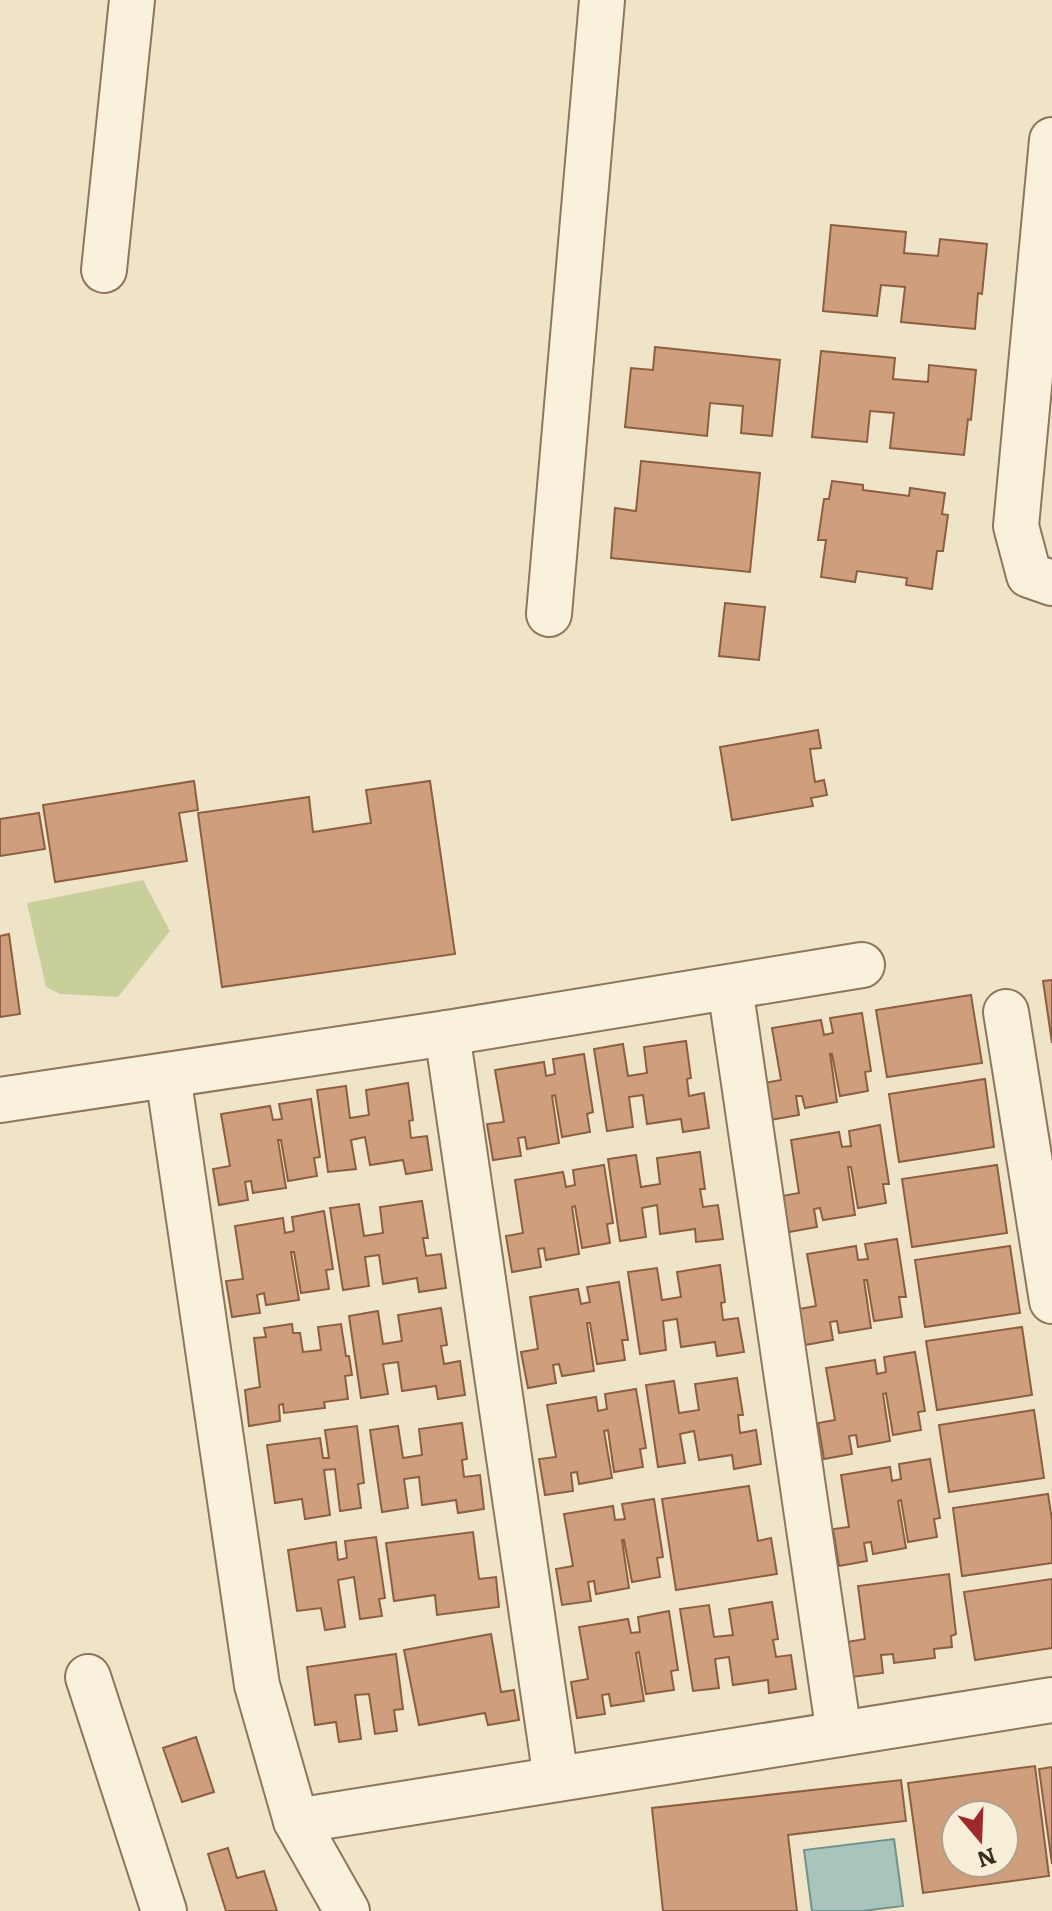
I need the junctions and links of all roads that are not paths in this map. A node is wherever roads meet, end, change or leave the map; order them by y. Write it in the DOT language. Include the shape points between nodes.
graph roads {
  1 [pos="132,0"];
  2 [pos="602,0"];
  3 [pos="1052,140"];
  4 [pos="104,270"];
  5 [pos="1052,583"];
  6 [pos="549,614"];
  7 [pos="862,965"];
  8 [pos="730,987"];
  9 [pos="1006,1012"];
  10 [pos="447,1033"];
  11 [pos="168,1075"];
  12 [pos="0,1100"];
  13 [pos="1052,1301"];
  14 [pos="88,1677"];
  15 [pos="1052,1700"];
  16 [pos="839,1734"];
  17 [pos="556,1779"];
  18 [pos="296,1821"];
  19 [pos="164,1911"];
  20 [pos="347,1911"];
  1 -- 4 [label="street"];
  2 -- 6 [label="street"];
  3 -- 5 [label="street" via="1016,526 1029,575"];
  7 -- 8 [label="street"];
  8 -- 10 [label="street"];
  8 -- 16 [label="street"];
  9 -- 13 [label="street"];
  10 -- 11 [label="street"];
  10 -- 17 [label="street"];
  11 -- 12 [label="street"];
  11 -- 18 [label="street" via="257,1685"];
  14 -- 19 [label="street"];
  15 -- 16 [label="street"];
  16 -- 17 [label="street"];
  17 -- 18 [label="street"];
  18 -- 20 [label="street"];
}
